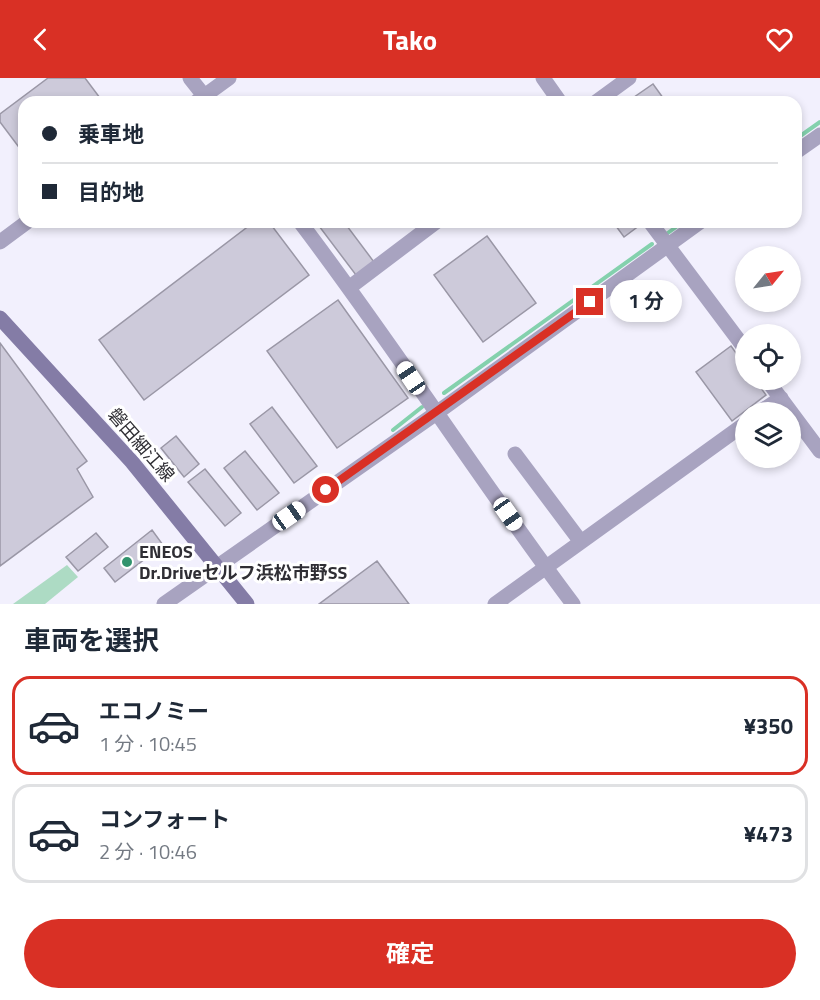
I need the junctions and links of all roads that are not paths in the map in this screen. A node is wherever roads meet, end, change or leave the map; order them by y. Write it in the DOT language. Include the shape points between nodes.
graph roads {
  1 [pos="190,78"];
  2 [pos="229,78"];
  3 [pos="543,78"];
  4 [pos="629,78"];
  5 [pos="201,96"];
  6 [pos="208,96"];
  7 [pos="556,96"];
  8 [pos="604,96"];
  9 [pos="820,135"];
  10 [pos="802,148"];
  11 [pos="19,228"];
  12 [pos="305,228"];
  13 [pos="428,228"];
  14 [pos="655,228"];
  15 [pos="692,228"];
  16 [pos="0,242"];
  17 [pos="668,245"];
  18 [pos="350,287"];
  19 [pos="0,318"];
  20 [pos="735,335"];
  21 [pos="775,390"];
  22 [pos="781,398"];
  23 [pos="775,402"];
  24 [pos="435,414"];
  25 [pos="735,431"];
  26 [pos="820,452"];
  27 [pos="515,454"];
  28 [pos="581,542"];
  29 [pos="216,567"];
  30 [pos="545,567"];
  31 [pos="164,604"];
  32 [pos="247,604"];
  33 [pos="495,604"];
  34 [pos="573,604"];
  1 -- 5 [label="street"];
  2 -- 6 [label="street"];
  3 -- 7 [label="street"];
  4 -- 8 [label="street"];
  9 -- 10 [label="street"];
  11 -- 16 [label="street"];
  12 -- 18 [label="street"];
  13 -- 18 [label="street"];
  14 -- 17 [label="street"];
  15 -- 17 [label="street"];
  17 -- 20 [label="street"];
  17 -- 24 [label="street"];
  18 -- 24 [label="street"];
  19 -- 29 [label="main road, 磐田細江線" via="132,462"];
  21 -- 22 [label="street"];
  22 -- 23 [label="street"];
  22 -- 26 [label="street"];
  24 -- 29 [label="street"];
  24 -- 30 [label="street"];
  25 -- 28 [label="street"];
  27 -- 28 [label="street"];
  28 -- 30 [label="street"];
  29 -- 31 [label="street"];
  29 -- 32 [label="main road, 磐田細江線"];
  30 -- 33 [label="street"];
  30 -- 34 [label="street"];
}
